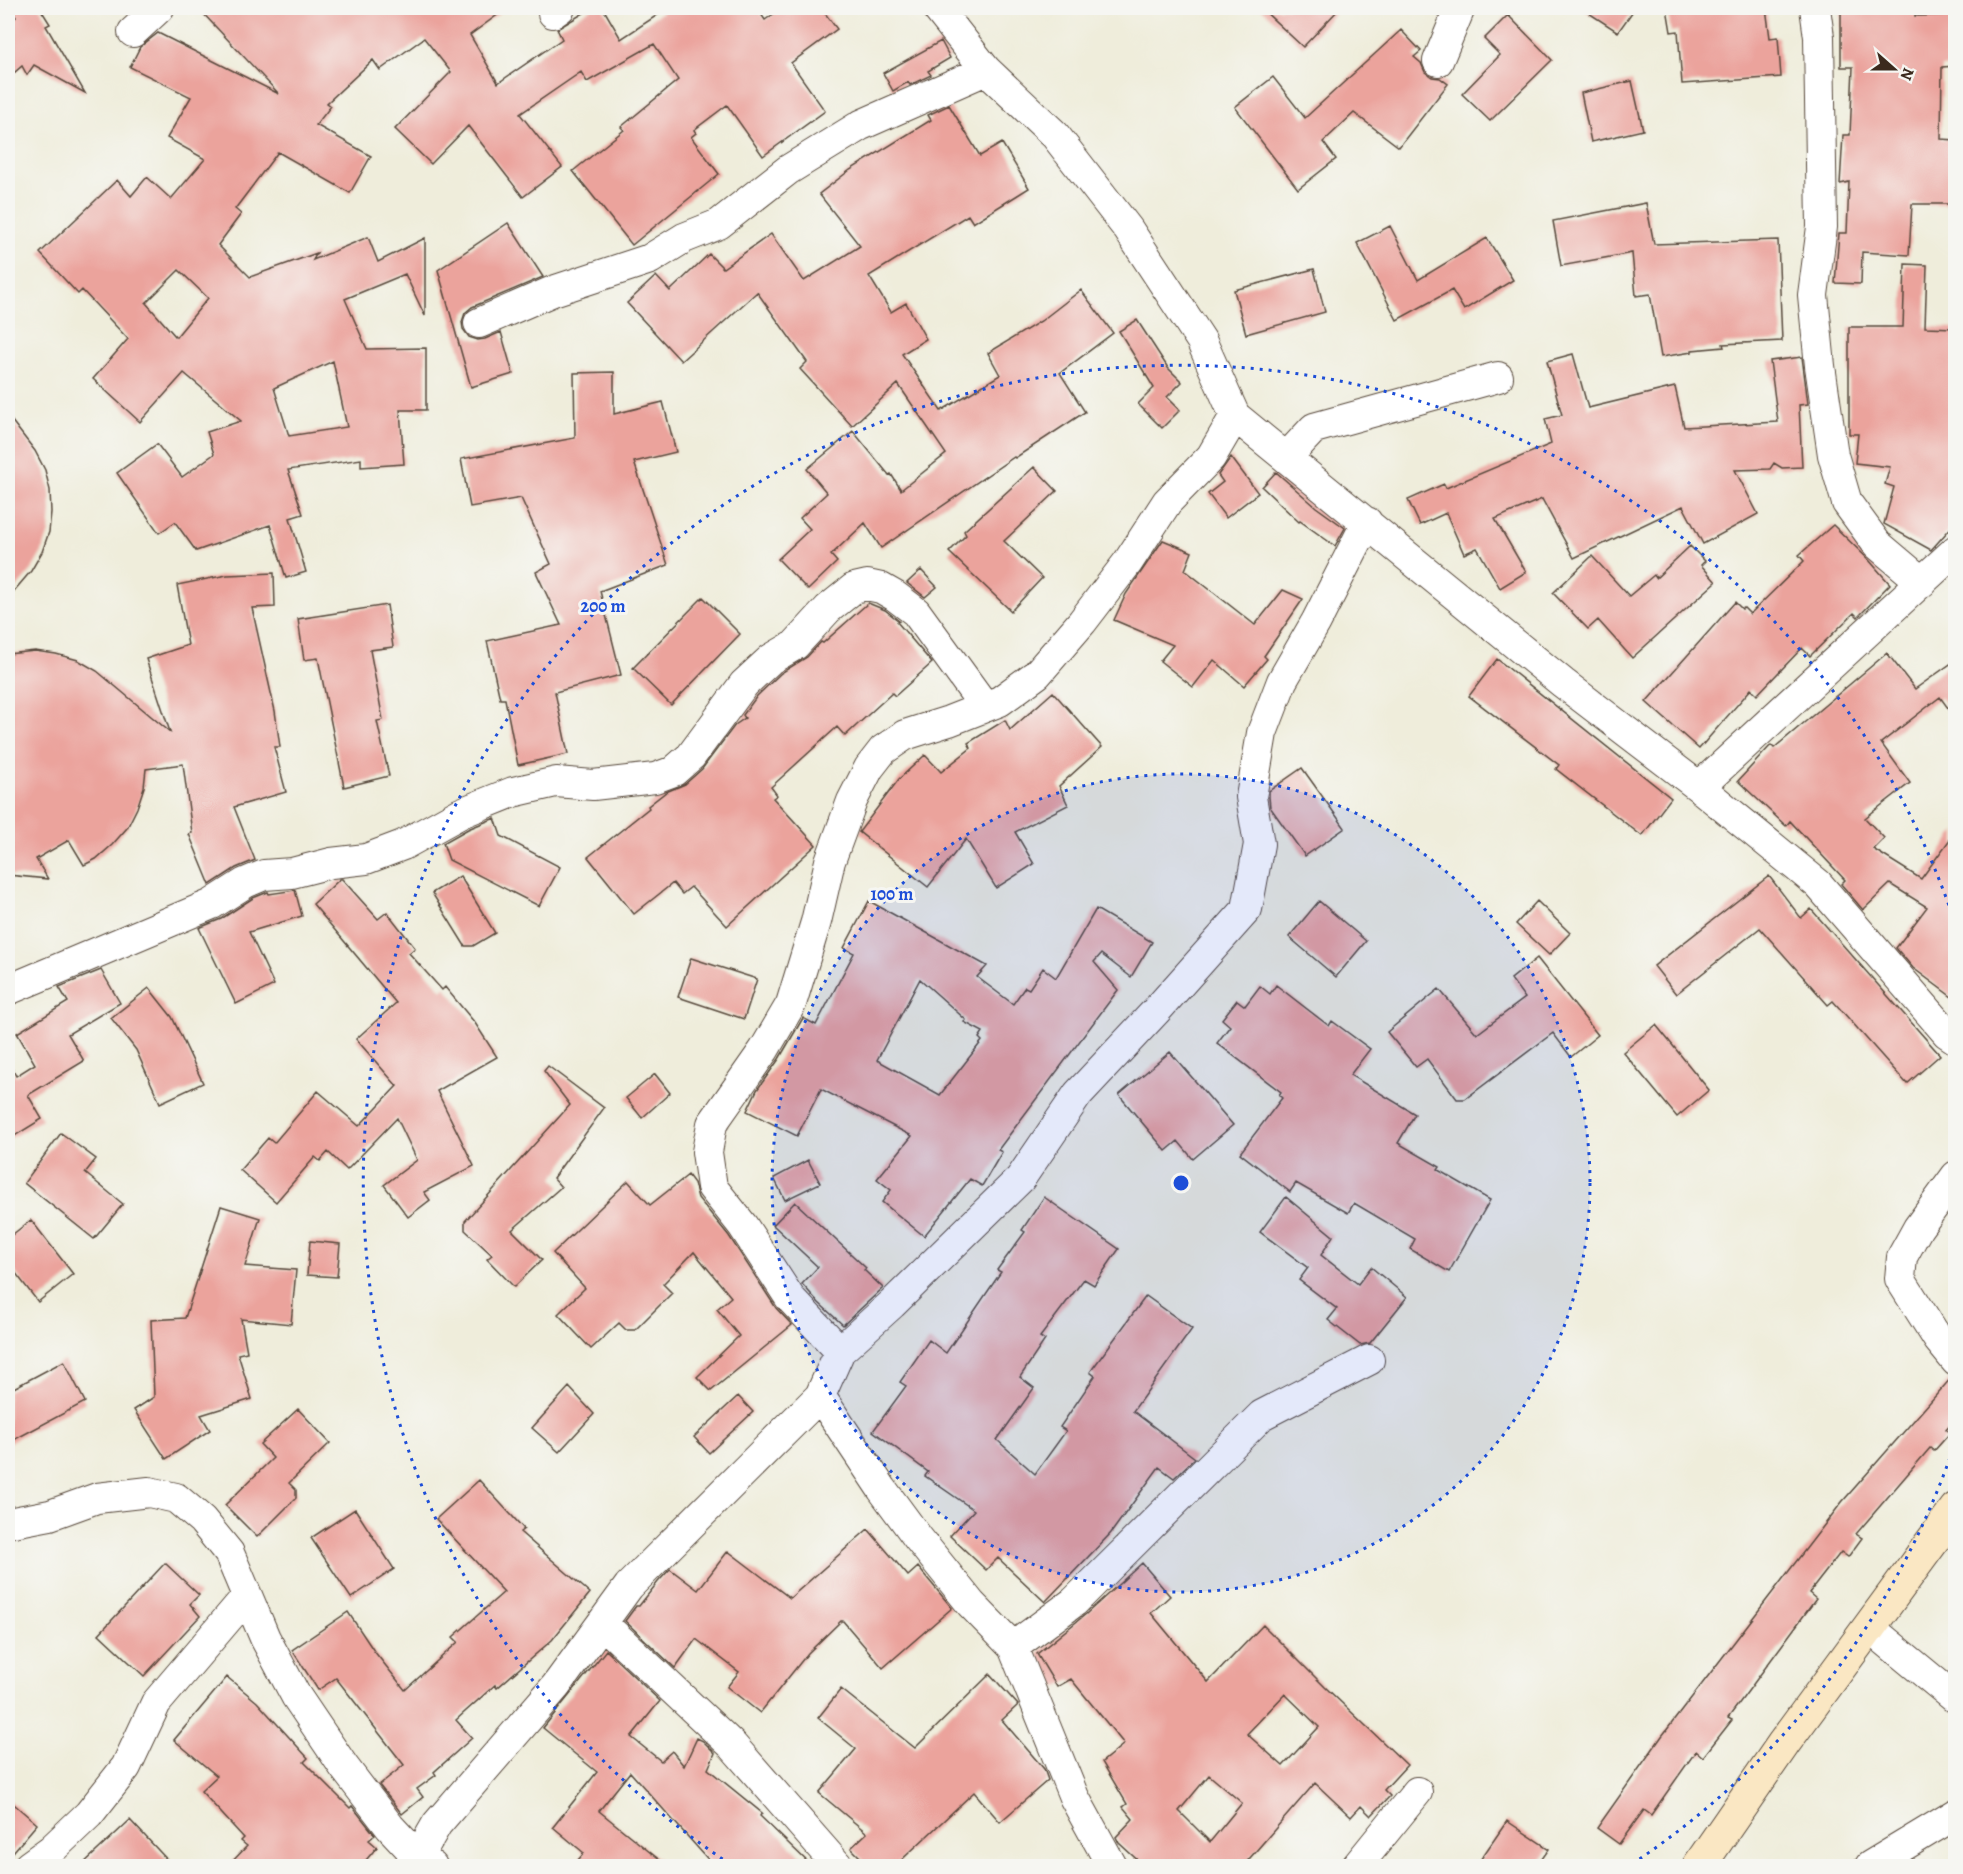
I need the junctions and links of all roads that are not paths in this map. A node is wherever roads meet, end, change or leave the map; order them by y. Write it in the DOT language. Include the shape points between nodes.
graph roads {
  1 [pos="159,8"];
  2 [pos="937,8"];
  3 [pos="1460,8"];
  4 [pos="1815,8"];
  5 [pos="133,32"];
  6 [pos="1438,61"];
  7 [pos="986,70"];
  8 [pos="479,323"];
  9 [pos="1498,377"];
  10 [pos="1235,416"];
  11 [pos="1287,457"];
  12 [pos="1367,522"];
  13 [pos="1956,550"];
  14 [pos="1922,582"];
  15 [pos="985,707"];
  16 [pos="1699,787"];
  17 [pos="8,990"];
  18 [pos="1953,1032"];
  19 [pos="1956,1176"];
  20 [pos="840,1352"];
  21 [pos="1369,1360"];
  22 [pos="1956,1361"];
  23 [pos="820,1396"];
  24 [pos="1956,1509"];
  25 [pos="8,1523"];
  26 [pos="247,1596"];
  27 [pos="602,1623"];
  28 [pos="1870,1628"];
  29 [pos="1013,1647"];
  30 [pos="1956,1699"];
  31 [pos="1417,1792"];
  32 [pos="1956,1814"];
  33 [pos="420,1863"];
  34 [pos="29,1866"];
  35 [pos="838,1866"];
  36 [pos="1112,1866"];
  37 [pos="1357,1866"];
  38 [pos="1699,1866"];
  39 [pos="1870,1866"];
  1 -- 5 [label="street"];
  2 -- 7 [label="street"];
  3 -- 6 [label="street"];
  4 -- 14 [label="street" via="1819,37 1822,227 1813,295 1833,455 1847,504 1877,544"];
  7 -- 8 [label="street" via="861,125 788,170 719,225 684,238 650,259 553,291"];
  7 -- 10 [label="street" via="1055,135 1128,229 1201,340"];
  9 -- 11 [label="street" via="1314,428"];
  10 -- 11 [label="street"];
  10 -- 15 [label="street" via="1211,457 1167,502 1128,562 1037,674"];
  11 -- 12 [label="street"];
  12 -- 16 [label="street" via="1563,683"];
  12 -- 20 [label="street" via="1282,681 1262,733 1251,797 1259,843 1247,909 1078,1094 1020,1179"];
  13 -- 14 [label="street"];
  14 -- 16 [label="street"];
  15 -- 17 [label="street" via="916,612 881,588 854,588 795,645 771,659 744,684 691,756 674,771 656,778 593,785 556,782 513,792 366,859 264,875 212,904"];
  15 -- 20 [label="street" via="905,735 883,750 870,768 852,801 830,861 791,1004 712,1124 707,1152 712,1187 790,1298"];
  16 -- 18 [label="street" via="1818,884"];
  19 -- 22 [label="street" via="1902,1257 1900,1279"];
  20 -- 23 [label="street"];
  21 -- 29 [label="street" via="1262,1415 1074,1602"];
  23 -- 27 [label="street" via="651,1563"];
  23 -- 29 [label="street" via="918,1538 971,1604"];
  24 -- 28 [label="main road"];
  25 -- 26 [label="street" via="50,1515 98,1498 149,1492 176,1498 202,1520 229,1553"];
  26 -- 33 [label="street" via="296,1696 344,1767"];
  26 -- 34 [label="street" via="156,1703 126,1767 95,1806"];
  27 -- 33 [label="street" via="556,1686 436,1824"];
  27 -- 35 [label="street" via="732,1745"];
  28 -- 30 [label="street"];
  28 -- 38 [label="main road"];
  29 -- 36 [label="street" via="1074,1797"];
  31 -- 37 [label="street"];
  32 -- 39 [label="street"];
}
